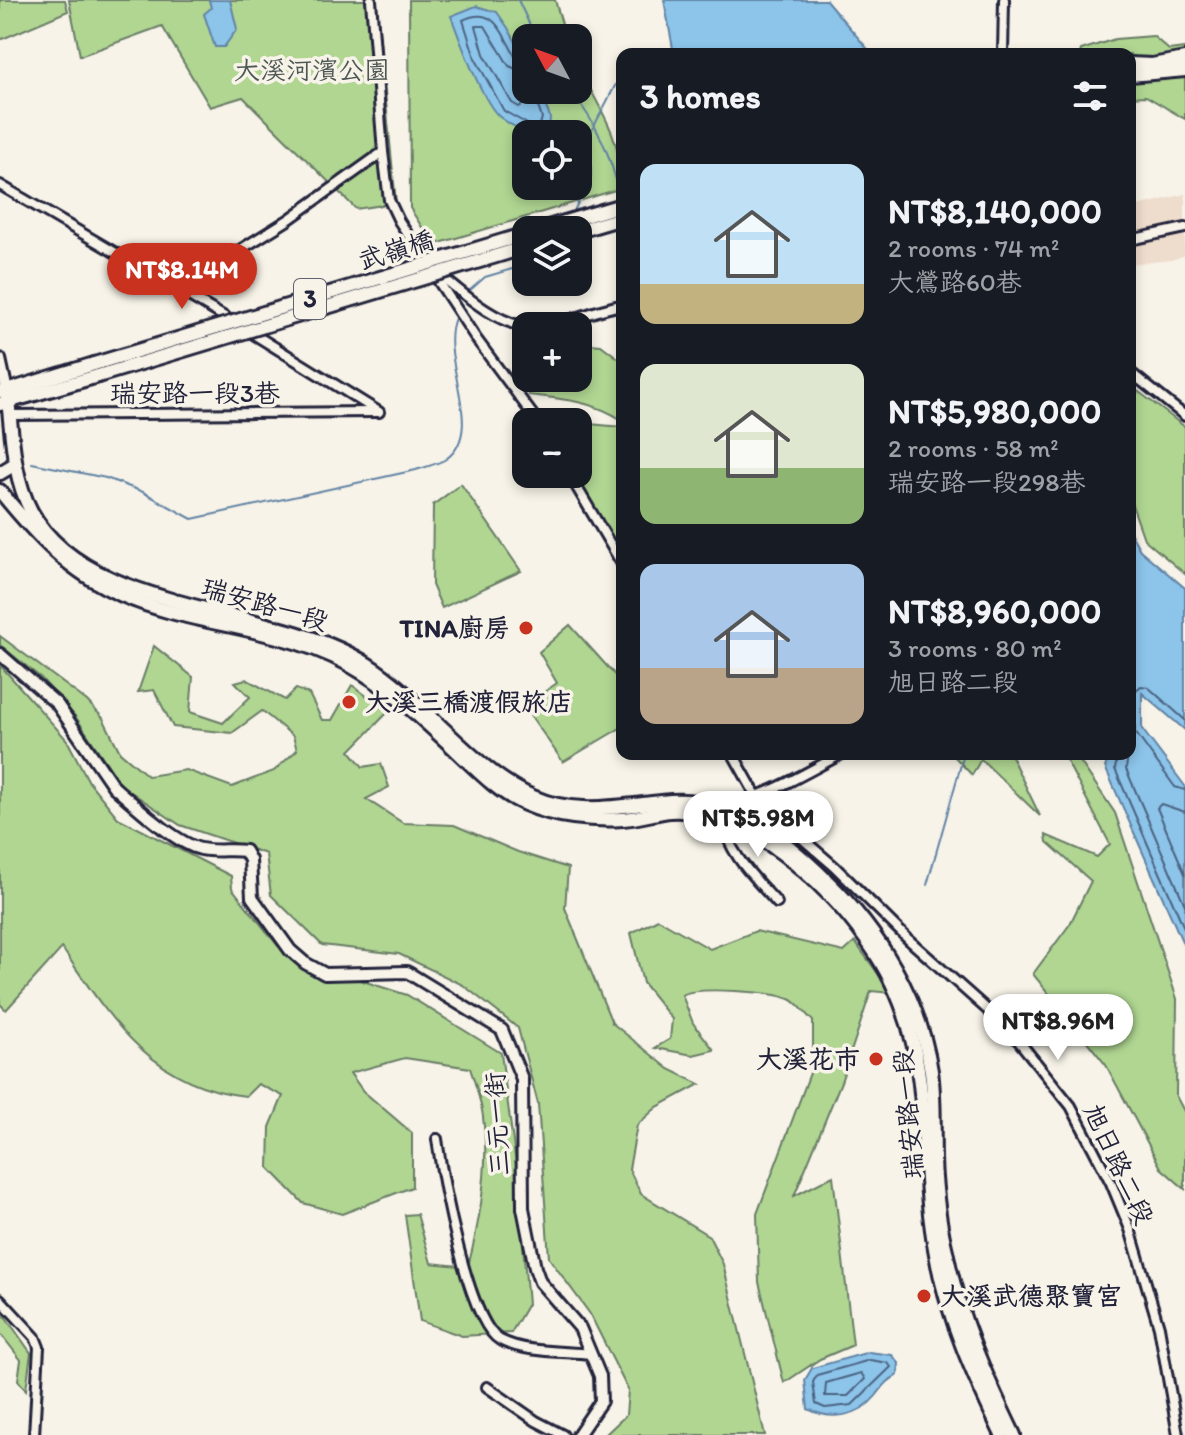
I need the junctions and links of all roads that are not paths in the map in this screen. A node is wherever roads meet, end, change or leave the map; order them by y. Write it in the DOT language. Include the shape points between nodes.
graph roads {
  1 [pos="371,0"];
  2 [pos="1004,0"];
  3 [pos="1003,48"];
  4 [pos="1185,59"];
  5 [pos="1136,64"];
  6 [pos="1185,70"];
  7 [pos="1136,74"];
  8 [pos="383,152"];
  9 [pos="0,185"];
  10 [pos="616,207"];
  11 [pos="585,216"];
  12 [pos="616,220"];
  13 [pos="592,227"];
  14 [pos="1185,228"];
  15 [pos="512,238"];
  16 [pos="1136,239"];
  17 [pos="512,251"];
  18 [pos="430,267"];
  19 [pos="177,289"];
  20 [pos="616,307"];
  21 [pos="0,361"];
  22 [pos="96,370"];
  23 [pos="1136,377"];
  24 [pos="5,399"];
  25 [pos="528,408"];
  26 [pos="1185,416"];
  27 [pos="15,464"];
  28 [pos="0,473"];
  29 [pos="577,488"];
  30 [pos="0,491"];
  31 [pos="616,554"];
  32 [pos="0,654"];
  33 [pos="736,760"];
  34 [pos="830,760"];
  35 [pos="757,797"];
  36 [pos="723,812"];
  37 [pos="826,859"];
  38 [pos="812,874"];
  39 [pos="777,903"];
  40 [pos="437,1139"];
  41 [pos="0,1299"];
  42 [pos="590,1354"];
  43 [pos="487,1387"];
  44 [pos="34,1435"];
  45 [pos="563,1435"];
  46 [pos="578,1435"];
  47 [pos="1002,1435"];
  48 [pos="1014,1435"];
  49 [pos="1178,1435"];
  1 -- 8 [label="street"];
  2 -- 3 [label="street"];
  4 -- 5 [label="main road"];
  6 -- 7 [label="main road"];
  8 -- 18 [label="street" via="389,200"];
  8 -- 19 [label="street" via="288,220"];
  9 -- 19 [label="street"];
  10 -- 11 [label="main road"];
  12 -- 13 [label="main road"];
  14 -- 16 [label="street"];
  15 -- 22 [label="main road, 武嶺橋 / 3, bridge"];
  17 -- 22 [label="main road, 武嶺橋 / 3, bridge"];
  18 -- 20 [label="street" via="471,299 522,326"];
  18 -- 25 [label="street"];
  19 -- 24 [label="street, 瑞安路一段3巷" via="379,412"];
  21 -- 24 [label="street"];
  22 -- 24 [label="main road, 3"];
  23 -- 26 [label="street"];
  24 -- 27 [label="main road, 瑞安路一段"];
  27 -- 28 [label="main road"];
  27 -- 36 [label="main road, 瑞安路一段" via="42,528 95,571 139,591 268,623 338,648 402,689 498,775 534,798 581,808 690,801"];
  29 -- 31 [label="street"];
  30 -- 36 [label="main road, 瑞安路一段" via="50,550 122,595 298,642 362,672 487,779 525,804 575,817 624,819 670,811"];
  32 -- 42 [label="street, 三元一街" via="57,704 127,798 193,846 245,851 252,897 305,963 325,974 407,972 502,1030 522,1079 523,1208 535,1268 540,1282 580,1328"];
  33 -- 35 [label="street, 旭日路二段"];
  34 -- 35 [label="street"];
  35 -- 36 [label="street"];
  35 -- 37 [label="street, 旭日路二段"];
  36 -- 38 [label="main road, 瑞安路一段" via="767,830"];
  36 -- 39 [label="street" via="728,844 738,861"];
  37 -- 38 [label="street"];
  37 -- 49 [label="street, 旭日路二段" via="1009,1029 1071,1106 1130,1229 1159,1327"];
  38 -- 47 [label="main road, 瑞安路一段" via="868,943 906,1014 921,1075 927,1198 936,1257 955,1325"];
  38 -- 48 [label="main road, 瑞安路一段" via="851,905 896,970 924,1033 945,1250 980,1366"];
  40 -- 42 [label="street" via="445,1198 489,1330 514,1346"];
  41 -- 44 [label="street" via="39,1347"];
  42 -- 46 [label="street, 三元一街" via="600,1376 601,1401"];
  43 -- 45 [label="street"];
}
